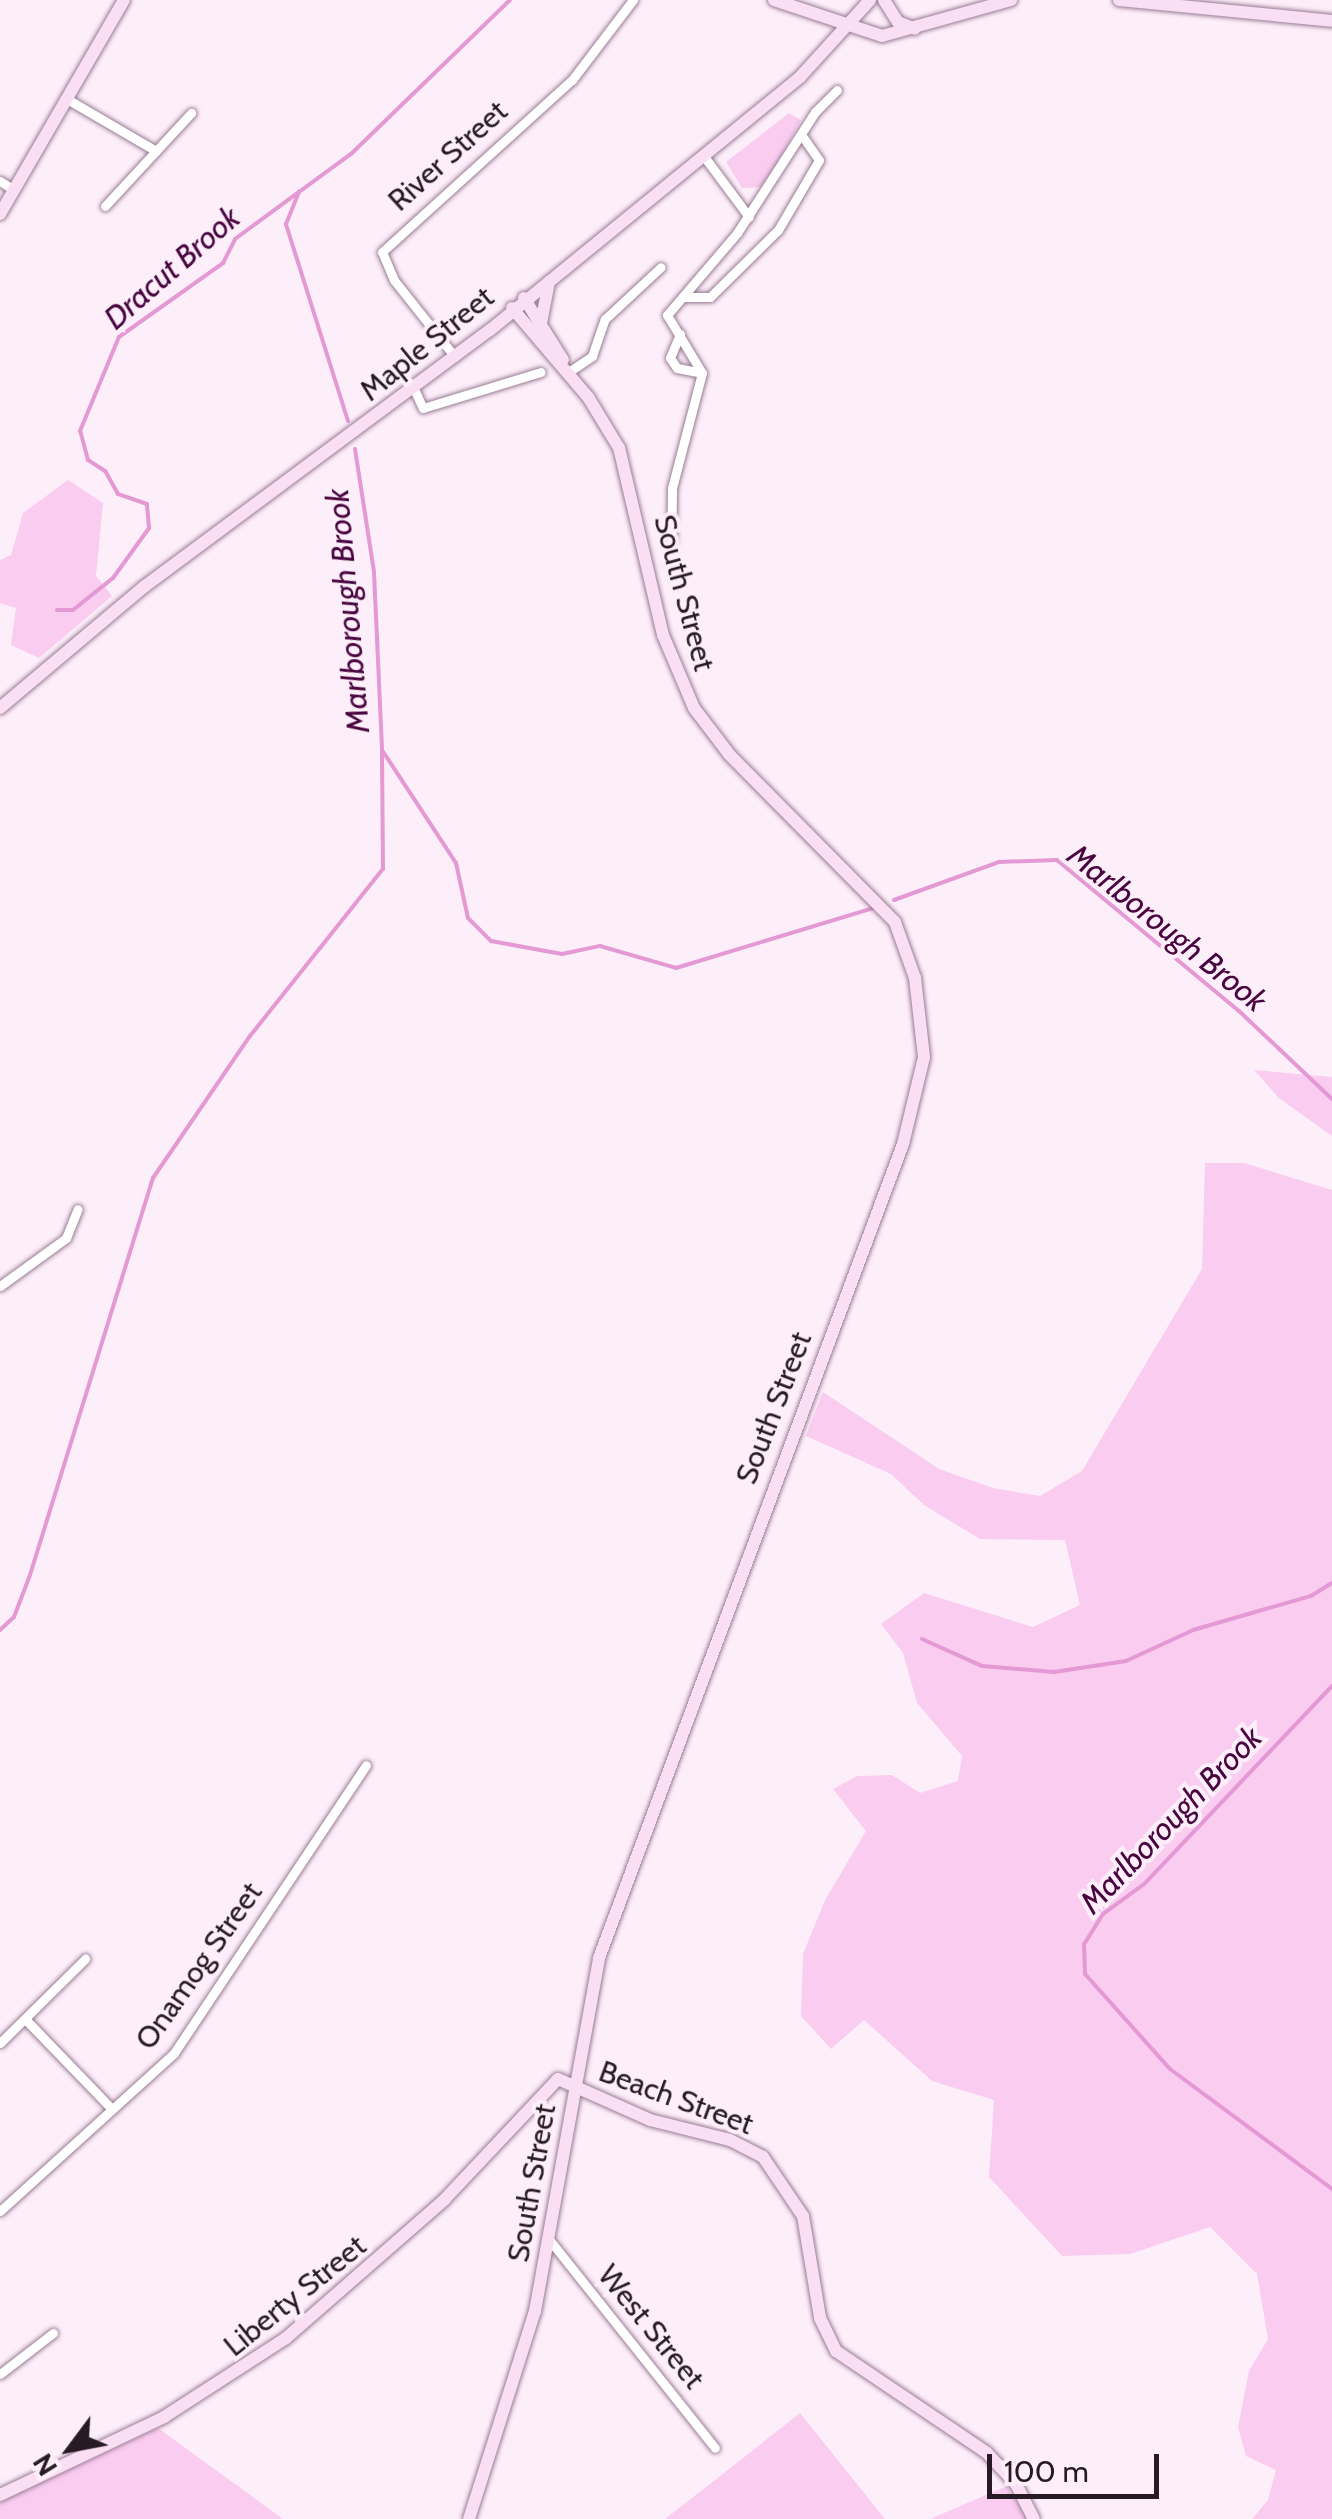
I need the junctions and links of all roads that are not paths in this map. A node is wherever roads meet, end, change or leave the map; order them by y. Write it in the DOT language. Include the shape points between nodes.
graph roads {
  1 [pos="633,0"];
  2 [pos="774,0"];
  3 [pos="870,0"];
  4 [pos="884,0"];
  5 [pos="1011,0"];
  6 [pos="1119,0"];
  7 [pos="121,1"];
  8 [pos="1332,21"];
  9 [pos="848,29"];
  10 [pos="915,30"];
  11 [pos="837,90"];
  12 [pos="67,99"];
  13 [pos="191,113"];
  14 [pos="802,136"];
  15 [pos="156,150"];
  16 [pos="703,154"];
  17 [pos="0,181"];
  18 [pos="14,190"];
  19 [pos="105,206"];
  20 [pos="0,214"];
  21 [pos="750,216"];
  22 [pos="661,267"];
  23 [pos="552,276"];
  24 [pos="683,297"];
  25 [pos="524,298"];
  26 [pos="512,308"];
  27 [pos="535,328"];
  28 [pos="490,330"];
  29 [pos="680,334"];
  30 [pos="455,357"];
  31 [pos="570,370"];
  32 [pos="542,372"];
  33 [pos="702,373"];
  34 [pos="414,390"];
  35 [pos="584,392"];
  36 [pos="671,564"];
  37 [pos="0,708"];
  38 [pos="78,1210"];
  39 [pos="0,1286"];
  40 [pos="366,1766"];
  41 [pos="85,1959"];
  42 [pos="28,2022"];
  43 [pos="0,2043"];
  44 [pos="574,2087"];
  45 [pos="112,2109"];
  46 [pos="0,2211"];
  47 [pos="548,2238"];
  48 [pos="53,2333"];
  49 [pos="0,2374"];
  50 [pos="714,2448"];
  51 [pos="0,2495"];
  52 [pos="468,2519"];
  53 [pos="1034,2519"];
  1 -- 30 [label="street, River Street" via="572,80 382,252 394,280"];
  2 -- 9 [label="main road"];
  3 -- 9 [label="main road, Maple Street"];
  4 -- 10 [label="main road" via="898,22"];
  5 -- 10 [label="main road"];
  6 -- 8 [label="main road"];
  7 -- 12 [label="main road"];
  9 -- 10 [label="main road" via="882,36"];
  9 -- 16 [label="main road, Maple Street" via="800,77"];
  11 -- 14 [label="street"];
  12 -- 15 [label="street"];
  12 -- 18 [label="main road"];
  13 -- 15 [label="street"];
  14 -- 21 [label="street"];
  14 -- 24 [label="street" via="818,160 778,230 710,297"];
  15 -- 19 [label="street"];
  16 -- 21 [label="street"];
  16 -- 23 [label="main road, Maple Street"];
  17 -- 18 [label="street"];
  18 -- 20 [label="main road"];
  21 -- 24 [label="street"];
  22 -- 31 [label="street" via="605,319 592,356"];
  23 -- 25 [label="main road, Maple Street"];
  23 -- 27 [label="main road"];
  24 -- 29 [label="street" via="667,316"];
  25 -- 26 [label="main road, Maple Street"];
  25 -- 27 [label="main road, South Street"];
  26 -- 27 [label="main road, South Street"];
  26 -- 28 [label="main road, Maple Street"];
  27 -- 28 [label="main road"];
  27 -- 31 [label="main road, South Street"];
  27 -- 35 [label="main road, South Street"];
  28 -- 30 [label="main road, Maple Street"];
  29 -- 33 [label="street"];
  29 -- 33 [label="street" via="670,358 677,368"];
  30 -- 34 [label="main road, Maple Street"];
  31 -- 35 [label="main road, South Street"];
  32 -- 34 [label="street" via="423,408"];
  33 -- 36 [label="street" via="672,488"];
  34 -- 37 [label="main road, Maple Street" via="138,591"];
  35 -- 44 [label="main road, South Street" via="628,472 658,616 683,688 729,754 895,922 916,978 924,1056 902,1144 753,1532 660,1808 610,1926"];
  38 -- 39 [label="street" via="66,1238"];
  40 -- 45 [label="street, Onamog Street" via="174,2053"];
  41 -- 42 [label="street"];
  42 -- 43 [label="street"];
  42 -- 45 [label="street"];
  44 -- 47 [label="main road, South Street"];
  44 -- 51 [label="main road, Liberty Street" via="550,2083 385,2256 230,2380"];
  44 -- 53 [label="main road, Beach Street" via="762,2157 803,2216 820,2318 836,2351 993,2459"];
  45 -- 46 [label="street, Onamog Street"];
  47 -- 50 [label="street, West Street"];
  47 -- 52 [label="main road, South Street" via="529,2333"];
  48 -- 49 [label="street"];
}
